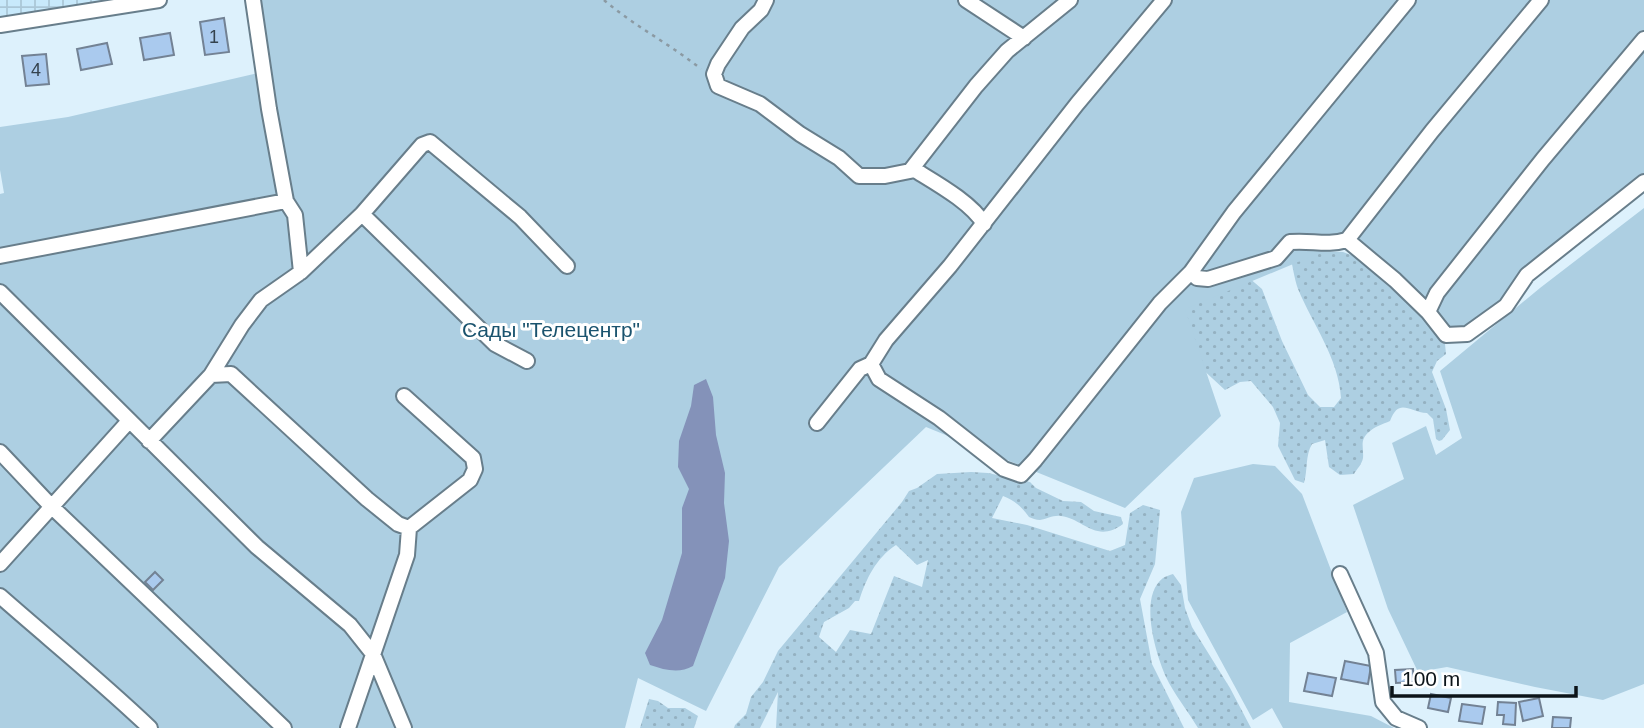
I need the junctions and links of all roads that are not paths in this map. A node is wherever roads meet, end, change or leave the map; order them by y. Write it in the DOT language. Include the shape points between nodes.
graph roads {
  1 [pos="159,0"];
  2 [pos="253,0"];
  3 [pos="766,0"];
  4 [pos="966,0"];
  5 [pos="1070,0"];
  6 [pos="1164,0"];
  7 [pos="1408,0"];
  8 [pos="1541,0"];
  9 [pos="0,25"];
  10 [pos="1024,38"];
  11 [pos="1644,39"];
  12 [pos="910,171"];
  13 [pos="1644,183"];
  14 [pos="286,201"];
  15 [pos="362,214"];
  16 [pos="984,223"];
  17 [pos="1347,240"];
  18 [pos="0,256"];
  19 [pos="567,266"];
  20 [pos="301,272"];
  21 [pos="1191,272"];
  22 [pos="0,292"];
  23 [pos="1428,312"];
  24 [pos="527,361"];
  25 [pos="871,364"];
  26 [pos="211,375"];
  27 [pos="404,396"];
  28 [pos="129,421"];
  29 [pos="817,423"];
  30 [pos="149,441"];
  31 [pos="0,452"];
  32 [pos="51,506"];
  33 [pos="409,528"];
  34 [pos="0,564"];
  35 [pos="1340,574"];
  36 [pos="0,596"];
  37 [pos="373,654"];
  38 [pos="150,728"];
  39 [pos="284,728"];
  40 [pos="348,728"];
  41 [pos="404,728"];
  42 [pos="1419,728"];
  1 -- 9 [label="street"];
  2 -- 14 [label="street"];
  3 -- 12 [label="street" via="718,64 714,74 718,86 760,104 859,176"];
  4 -- 10 [label="street"];
  5 -- 10 [label="street"];
  6 -- 16 [label="street"];
  7 -- 21 [label="street" via="1234,212"];
  8 -- 17 [label="street"];
  10 -- 12 [label="street" via="976,86"];
  11 -- 23 [label="street" via="1437,293"];
  12 -- 16 [label="street" via="947,190"];
  13 -- 23 [label="street" via="1527,275 1506,306 1467,334 1446,335"];
  14 -- 18 [label="street"];
  14 -- 20 [label="street" via="295,215"];
  15 -- 19 [label="street" via="422,145 430,142 520,217"];
  15 -- 20 [label="street"];
  15 -- 24 [label="street" via="495,344"];
  16 -- 25 [label="street"];
  17 -- 21 [label="street" via="1332,245 1290,242 1276,258 1208,279"];
  17 -- 23 [label="street"];
  20 -- 26 [label="street" via="261,300"];
  21 -- 25 [label="street" via="1160,303 1021,475 1004,469 879,379"];
  22 -- 28 [label="street"];
  25 -- 29 [label="street" via="860,369"];
  26 -- 30 [label="street"];
  26 -- 33 [label="street" via="231,374 367,499"];
  27 -- 33 [label="street" via="472,458 475,469 470,480"];
  28 -- 30 [label="street"];
  28 -- 32 [label="street"];
  30 -- 37 [label="street" via="257,547 350,625"];
  31 -- 32 [label="street"];
  32 -- 34 [label="street"];
  32 -- 39 [label="street"];
  33 -- 37 [label="street" via="407,555"];
  35 -- 42 [label="street" via="1376,653 1383,702 1396,718"];
  36 -- 38 [label="street"];
  37 -- 40 [label="street"];
  37 -- 41 [label="street"];
}
